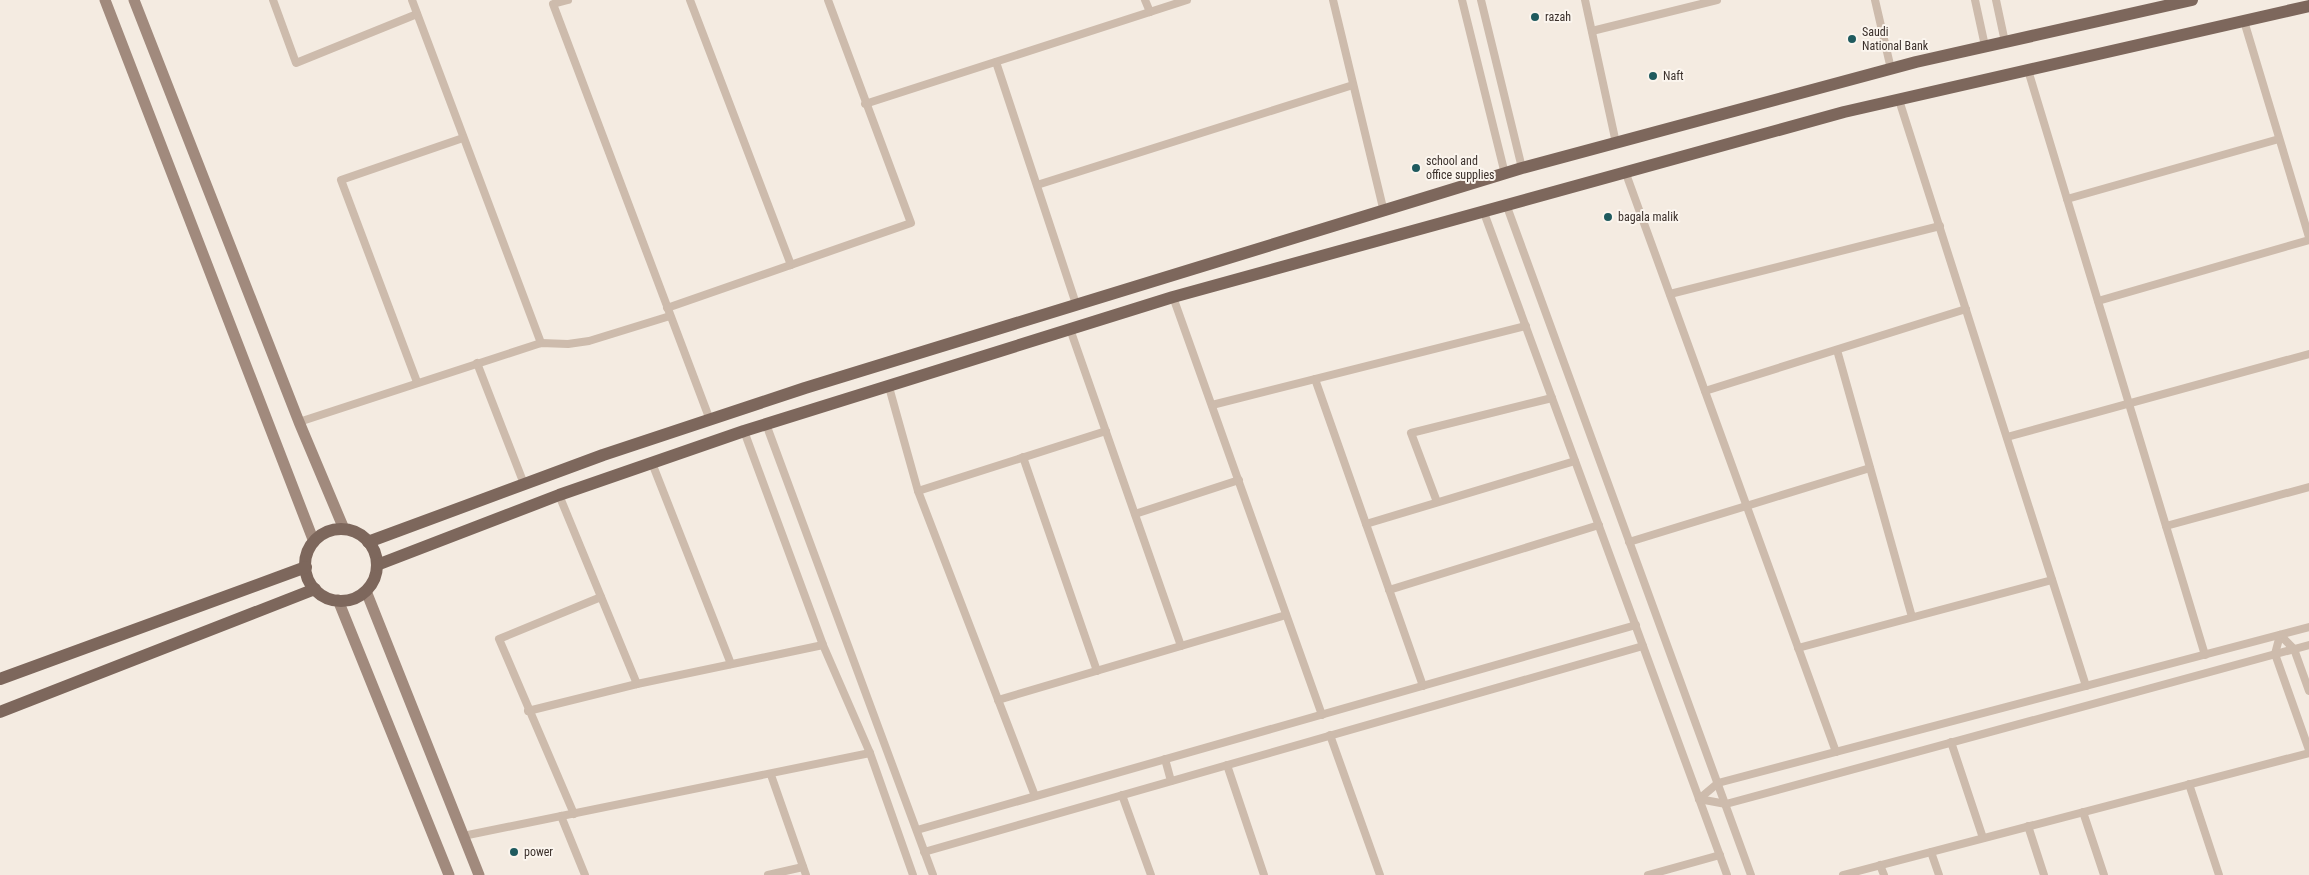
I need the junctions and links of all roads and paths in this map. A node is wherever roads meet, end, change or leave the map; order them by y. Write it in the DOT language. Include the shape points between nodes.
graph roads {
  1 [pos="105,0"];
  2 [pos="134,0"];
  3 [pos="273,0"];
  4 [pos="412,0"];
  5 [pos="568,0"];
  6 [pos="690,0"];
  7 [pos="828,0"];
  8 [pos="1145,0"];
  9 [pos="1187,0"];
  10 [pos="1333,0"];
  11 [pos="1462,0"];
  12 [pos="1481,0"];
  13 [pos="1585,0"];
  14 [pos="1681,0"];
  15 [pos="1717,0"];
  16 [pos="1875,0"];
  17 [pos="1975,0"];
  18 [pos="1996,0"];
  19 [pos="2192,0"];
  20 [pos="2309,6"];
  21 [pos="1683,9"];
  22 [pos="1150,12"];
  23 [pos="417,14"];
  24 [pos="2244,21"];
  25 [pos="1592,31"];
  26 [pos="2005,42"];
  27 [pos="1985,46"];
  28 [pos="996,62"];
  29 [pos="1891,69"];
  30 [pos="2028,70"];
  31 [pos="1354,85"];
  32 [pos="1900,100"];
  33 [pos="865,104"];
  34 [pos="463,138"];
  35 [pos="2280,139"];
  36 [pos="1616,143"];
  37 [pos="1522,168"];
  38 [pos="1625,172"];
  39 [pos="1504,174"];
  40 [pos="1037,185"];
  41 [pos="2067,199"];
  42 [pos="1506,204"];
  43 [pos="1483,210"];
  44 [pos="1384,212"];
  45 [pos="1940,226"];
  46 [pos="2309,238"];
  47 [pos="791,265"];
  48 [pos="1670,294"];
  49 [pos="1174,297"];
  50 [pos="2098,301"];
  51 [pos="1076,304"];
  52 [pos="667,308"];
  53 [pos="1966,309"];
  54 [pos="670,316"];
  55 [pos="1526,326"];
  56 [pos="1070,329"];
  57 [pos="541,343"];
  58 [pos="1837,350"];
  59 [pos="2309,354"];
  60 [pos="477,364"];
  61 [pos="1315,379"];
  62 [pos="417,382"];
  63 [pos="889,386"];
  64 [pos="1705,391"];
  65 [pos="1552,398"];
  66 [pos="2129,404"];
  67 [pos="1212,406"];
  68 [pos="710,420"];
  69 [pos="299,422"];
  70 [pos="766,424"];
  71 [pos="744,430"];
  72 [pos="1106,431"];
  73 [pos="2007,438"];
  74 [pos="1023,457"];
  75 [pos="1575,461"];
  76 [pos="652,462"];
  77 [pos="1870,468"];
  78 [pos="1238,480"];
  79 [pos="524,484"];
  80 [pos="2309,487"];
  81 [pos="918,491"];
  82 [pos="559,495"];
  83 [pos="1437,502"];
  84 [pos="1746,505"];
  85 [pos="1135,514"];
  86 [pos="1366,524"];
  87 [pos="1599,525"];
  88 [pos="2166,526"];
  89 [pos="344,529"];
  90 [pos="314,542"];
  91 [pos="368,542"];
  92 [pos="1630,542"];
  93 [pos="377,566"];
  94 [pos="306,567"];
  95 [pos="2052,580"];
  96 [pos="315,589"];
  97 [pos="1389,590"];
  98 [pos="366,591"];
  99 [pos="601,598"];
  100 [pos="338,600"];
  101 [pos="1286,615"];
  102 [pos="1912,617"];
  103 [pos="1636,625"];
  104 [pos="2309,627"];
  105 [pos="2280,635"];
  106 [pos="823,645"];
  107 [pos="2309,645"];
  108 [pos="1181,646"];
  109 [pos="1643,646"];
  110 [pos="1798,648"];
  111 [pos="2294,649"];
  112 [pos="2275,654"];
  113 [pos="2205,655"];
  114 [pos="731,664"];
  115 [pos="1097,671"];
  116 [pos="0,679"];
  117 [pos="636,684"];
  118 [pos="1423,686"];
  119 [pos="2086,686"];
  120 [pos="2309,691"];
  121 [pos="998,700"];
  122 [pos="528,711"];
  123 [pos="0,712"];
  124 [pos="1322,715"];
  125 [pos="1330,735"];
  126 [pos="1951,742"];
  127 [pos="1836,752"];
  128 [pos="2309,752"];
  129 [pos="870,753"];
  130 [pos="1165,759"];
  131 [pos="1227,765"];
  132 [pos="771,774"];
  133 [pos="1171,781"];
  134 [pos="1718,783"];
  135 [pos="2188,784"];
  136 [pos="1122,795"];
  137 [pos="1035,796"];
  138 [pos="1699,799"];
  139 [pos="1726,804"];
  140 [pos="2082,812"];
  141 [pos="574,814"];
  142 [pos="561,816"];
  143 [pos="2028,826"];
  144 [pos="917,830"];
  145 [pos="463,836"];
  146 [pos="1983,838"];
  147 [pos="924,852"];
  148 [pos="1931,852"];
  149 [pos="1720,855"];
  150 [pos="1880,865"];
  151 [pos="804,871"];
  152 [pos="449,875"];
  153 [pos="479,875"];
  154 [pos="584,875"];
  155 [pos="768,875"];
  156 [pos="913,875"];
  157 [pos="933,875"];
  158 [pos="1151,875"];
  159 [pos="1264,875"];
  160 [pos="1380,875"];
  161 [pos="1648,875"];
  162 [pos="1727,875"];
  163 [pos="1751,875"];
  164 [pos="1843,875"];
  165 [pos="1884,875"];
  166 [pos="1939,875"];
  167 [pos="2044,875"];
  168 [pos="2104,875"];
  169 [pos="2219,875"];
  1 -- 90 [label="main road"];
  2 -- 69 [label="main road"];
  3 -- 23 [label="street" via="296,64"];
  4 -- 23 [label="street"];
  5 -- 52 [label="street" via="553,4"];
  6 -- 47 [label="street"];
  7 -- 33 [label="street"];
  8 -- 22 [label="street"];
  9 -- 22 [label="street"];
  10 -- 31 [label="street"];
  11 -- 39 [label="street"];
  12 -- 37 [label="street"];
  13 -- 25 [label="street"];
  14 -- 21 [label="street"];
  15 -- 21 [label="street"];
  16 -- 29 [label="street"];
  17 -- 27 [label="street"];
  18 -- 26 [label="street"];
  19 -- 26 [label="main road"];
  20 -- 24 [label="main road"];
  21 -- 25 [label="street"];
  22 -- 28 [label="street"];
  23 -- 34 [label="street"];
  24 -- 30 [label="main road"];
  24 -- 35 [label="street"];
  25 -- 36 [label="street"];
  26 -- 27 [label="main road"];
  27 -- 29 [label="main road"];
  28 -- 33 [label="street"];
  28 -- 40 [label="street"];
  29 -- 36 [label="main road"];
  30 -- 32 [label="main road"];
  30 -- 41 [label="street"];
  31 -- 40 [label="street"];
  31 -- 44 [label="street"];
  32 -- 38 [label="main road" via="1844,112"];
  32 -- 45 [label="street"];
  33 -- 47 [label="street" via="911,223"];
  34 -- 57 [label="street"];
  34 -- 62 [label="street" via="341,180"];
  35 -- 41 [label="street"];
  35 -- 46 [label="street"];
  36 -- 37 [label="main road"];
  37 -- 39 [label="main road"];
  38 -- 42 [label="main road"];
  38 -- 48 [label="street"];
  39 -- 44 [label="main road"];
  40 -- 51 [label="street"];
  41 -- 50 [label="street"];
  42 -- 43 [label="main road"];
  42 -- 92 [label="street"];
  43 -- 49 [label="main road"];
  43 -- 55 [label="street"];
  44 -- 51 [label="main road"];
  45 -- 48 [label="street"];
  45 -- 53 [label="street"];
  46 -- 50 [label="street"];
  47 -- 52 [label="street"];
  48 -- 64 [label="street"];
  49 -- 56 [label="main road"];
  49 -- 67 [label="street"];
  50 -- 66 [label="street"];
  51 -- 68 [label="main road"];
  52 -- 54 [label="street"];
  53 -- 58 [label="street"];
  53 -- 73 [label="street"];
  54 -- 57 [label="street" via="589,341"];
  54 -- 68 [label="street"];
  55 -- 61 [label="street"];
  55 -- 65 [label="street"];
  56 -- 63 [label="main road"];
  56 -- 72 [label="street"];
  57 -- 60 [label="street"];
  58 -- 64 [label="street"];
  58 -- 77 [label="street"];
  59 -- 66 [label="street"];
  60 -- 62 [label="street"];
  60 -- 79 [label="street"];
  61 -- 67 [label="street"];
  61 -- 86 [label="street"];
  62 -- 69 [label="street"];
  63 -- 70 [label="main road"];
  63 -- 81 [label="street"];
  64 -- 84 [label="street"];
  65 -- 75 [label="street"];
  65 -- 83 [label="street" via="1411,433"];
  66 -- 73 [label="street"];
  66 -- 88 [label="street"];
  67 -- 78 [label="street"];
  68 -- 79 [label="main road"];
  69 -- 89 [label="main road"];
  70 -- 71 [label="main road"];
  70 -- 144 [label="street"];
  71 -- 76 [label="main road"];
  71 -- 106 [label="street"];
  72 -- 74 [label="street"];
  72 -- 85 [label="street"];
  73 -- 95 [label="street"];
  74 -- 81 [label="street"];
  74 -- 115 [label="street"];
  75 -- 83 [label="street"];
  75 -- 87 [label="street"];
  76 -- 82 [label="main road"];
  76 -- 114 [label="street"];
  77 -- 84 [label="street"];
  77 -- 102 [label="street"];
  78 -- 85 [label="street"];
  78 -- 101 [label="street"];
  79 -- 91 [label="main road"];
  80 -- 88 [label="street"];
  81 -- 121 [label="street"];
  82 -- 93 [label="main road"];
  82 -- 99 [label="street"];
  83 -- 86 [label="street"];
  84 -- 92 [label="street"];
  84 -- 110 [label="street"];
  85 -- 108 [label="street"];
  86 -- 97 [label="street"];
  87 -- 97 [label="street"];
  87 -- 103 [label="street"];
  88 -- 113 [label="street"];
  89 -- 90 [label="main road" via="322,534"];
  89 -- 91 [label="main road" via="355,532"];
  90 -- 94 [label="main road" via="308,551"];
  91 -- 93 [label="main road"];
  92 -- 134 [label="street"];
  93 -- 98 [label="main road" via="374,581"];
  94 -- 96 [label="main road" via="306,574"];
  94 -- 116 [label="main road"];
  95 -- 102 [label="street"];
  95 -- 119 [label="street"];
  96 -- 100 [label="main road"];
  96 -- 123 [label="main road"];
  97 -- 118 [label="street"];
  98 -- 100 [label="main road" via="356,598"];
  98 -- 145 [label="main road"];
  99 -- 117 [label="street"];
  99 -- 122 [label="street" via="499,639"];
  100 -- 152 [label="main road"];
  101 -- 108 [label="street"];
  101 -- 124 [label="street"];
  102 -- 110 [label="street"];
  103 -- 109 [label="street"];
  103 -- 118 [label="street"];
  104 -- 105 [label="street"];
  105 -- 111 [label="street"];
  105 -- 112 [label="street"];
  105 -- 113 [label="street"];
  106 -- 114 [label="street"];
  106 -- 129 [label="street"];
  107 -- 111 [label="street"];
  108 -- 115 [label="street"];
  109 -- 125 [label="street"];
  109 -- 138 [label="street"];
  110 -- 127 [label="street"];
  111 -- 112 [label="street"];
  111 -- 120 [label="street"];
  112 -- 126 [label="street"];
  112 -- 128 [label="street"];
  113 -- 119 [label="street"];
  114 -- 117 [label="street"];
  115 -- 121 [label="street"];
  117 -- 122 [label="street"];
  118 -- 124 [label="street"];
  119 -- 127 [label="street"];
  121 -- 137 [label="street"];
  122 -- 141 [label="street"];
  124 -- 130 [label="street"];
  125 -- 131 [label="street"];
  125 -- 160 [label="street"];
  126 -- 139 [label="street"];
  126 -- 146 [label="street"];
  127 -- 134 [label="street"];
  128 -- 135 [label="street"];
  129 -- 132 [label="street"];
  129 -- 156 [label="street"];
  130 -- 133 [label="street"];
  130 -- 137 [label="street"];
  131 -- 133 [label="street"];
  131 -- 159 [label="street"];
  132 -- 141 [label="street"];
  132 -- 151 [label="street"];
  133 -- 136 [label="street"];
  134 -- 138 [label="street"];
  134 -- 139 [label="street"];
  135 -- 140 [label="street"];
  135 -- 169 [label="street"];
  136 -- 147 [label="street"];
  136 -- 158 [label="street"];
  137 -- 144 [label="street"];
  138 -- 139 [label="street"];
  138 -- 149 [label="street"];
  139 -- 163 [label="street"];
  140 -- 143 [label="street"];
  140 -- 168 [label="street"];
  141 -- 142 [label="street"];
  142 -- 145 [label="street"];
  142 -- 154 [label="street"];
  143 -- 146 [label="street"];
  143 -- 167 [label="street"];
  144 -- 147 [label="street"];
  145 -- 153 [label="main road"];
  146 -- 148 [label="street"];
  147 -- 157 [label="street"];
  148 -- 150 [label="street"];
  148 -- 166 [label="street"];
  149 -- 161 [label="street"];
  149 -- 162 [label="street"];
  150 -- 164 [label="street"];
  150 -- 165 [label="street"];
  151 -- 155 [label="street"];
}
